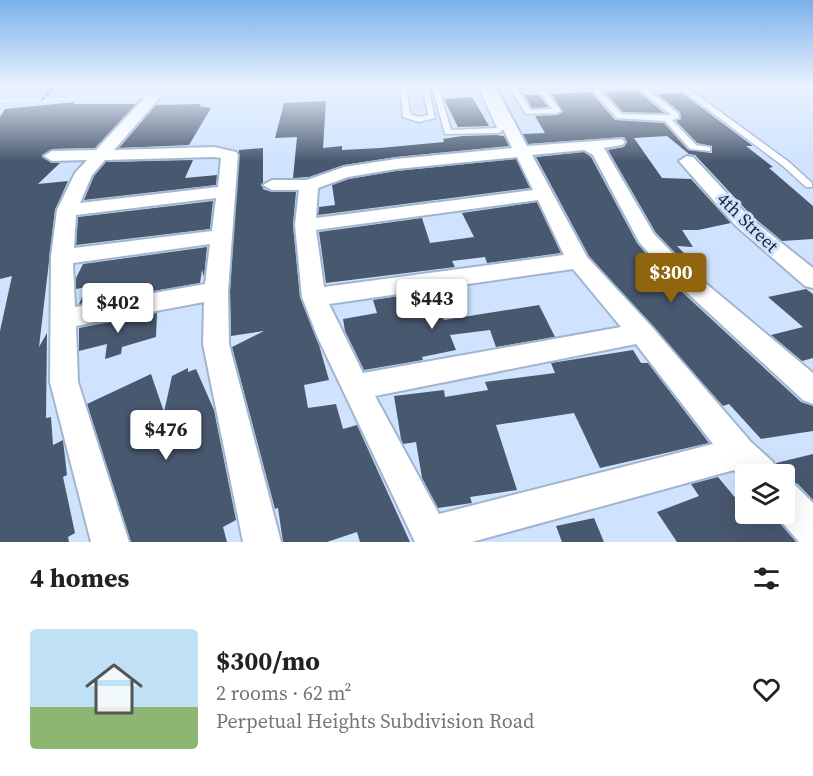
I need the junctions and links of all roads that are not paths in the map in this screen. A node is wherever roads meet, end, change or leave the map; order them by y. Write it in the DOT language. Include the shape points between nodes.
graph roads {
  1 [pos="140,111"];
  2 [pos="406,111"];
  3 [pos="431,111"];
  4 [pos="442,111"];
  5 [pos="493,111"];
  6 [pos="502,111"];
  7 [pos="529,111"];
  8 [pos="549,111"];
  9 [pos="615,111"];
  10 [pos="672,111"];
  11 [pos="714,111"];
  12 [pos="667,119"];
  13 [pos="617,142"];
  14 [pos="586,145"];
  15 [pos="707,149"];
  16 [pos="102,153"];
  17 [pos="524,153"];
  18 [pos="52,156"];
  19 [pos="687,161"];
  20 [pos="309,184"];
  21 [pos="272,185"];
  22 [pos="809,185"];
  23 [pos="226,191"];
  24 [pos="544,194"];
  25 [pos="67,210"];
  26 [pos="305,225"];
  27 [pos="222,236"];
  28 [pos="62,257"];
  29 [pos="578,261"];
  30 [pos="810,275"];
  31 [pos="216,291"];
  32 [pos="314,297"];
  33 [pos="62,319"];
  34 [pos="642,333"];
  35 [pos="358,387"];
  36 [pos="813,391"];
  37 [pos="751,464"];
  38 [pos="735,468"];
  39 [pos="795,510"];
  40 [pos="813,530"];
  41 [pos="432,538"];
  42 [pos="110,542"];
  43 [pos="262,542"];
  1 -- 16 [label="street"];
  2 -- 3 [label="lane" via="419,120 432,116"];
  4 -- 5 [label="lane" via="448,132 499,131"];
  6 -- 17 [label="street"];
  7 -- 8 [label="lane"];
  9 -- 12 [label="lane" via="620,116"];
  10 -- 12 [label="lane" via="676,114"];
  11 -- 22 [label="lane"];
  12 -- 15 [label="lane" via="693,147"];
  13 -- 14 [label="street"];
  14 -- 17 [label="street"];
  14 -- 36 [label="street" via="600,152 646,237 677,271"];
  16 -- 18 [label="street"];
  16 -- 23 [label="street" via="225,153 231,155"];
  16 -- 25 [label="street" via="84,173"];
  17 -- 20 [label="street" via="353,171"];
  17 -- 24 [label="street"];
  19 -- 30 [label="street, 4th Street" via="743,222"];
  20 -- 21 [label="street"];
  20 -- 26 [label="street"];
  23 -- 25 [label="street"];
  23 -- 27 [label="street"];
  24 -- 26 [label="street"];
  24 -- 29 [label="street"];
  25 -- 28 [label="street"];
  26 -- 32 [label="street"];
  27 -- 28 [label="street"];
  27 -- 31 [label="street"];
  28 -- 33 [label="street"];
  29 -- 32 [label="street"];
  29 -- 34 [label="street"];
  31 -- 33 [label="street"];
  31 -- 43 [label="street" via="216,344"];
  32 -- 35 [label="street"];
  33 -- 42 [label="street" via="64,382"];
  34 -- 35 [label="street"];
  34 -- 37 [label="street"];
  35 -- 41 [label="street"];
  38 -- 41 [label="street"];
  39 -- 40 [label="street"];
}
